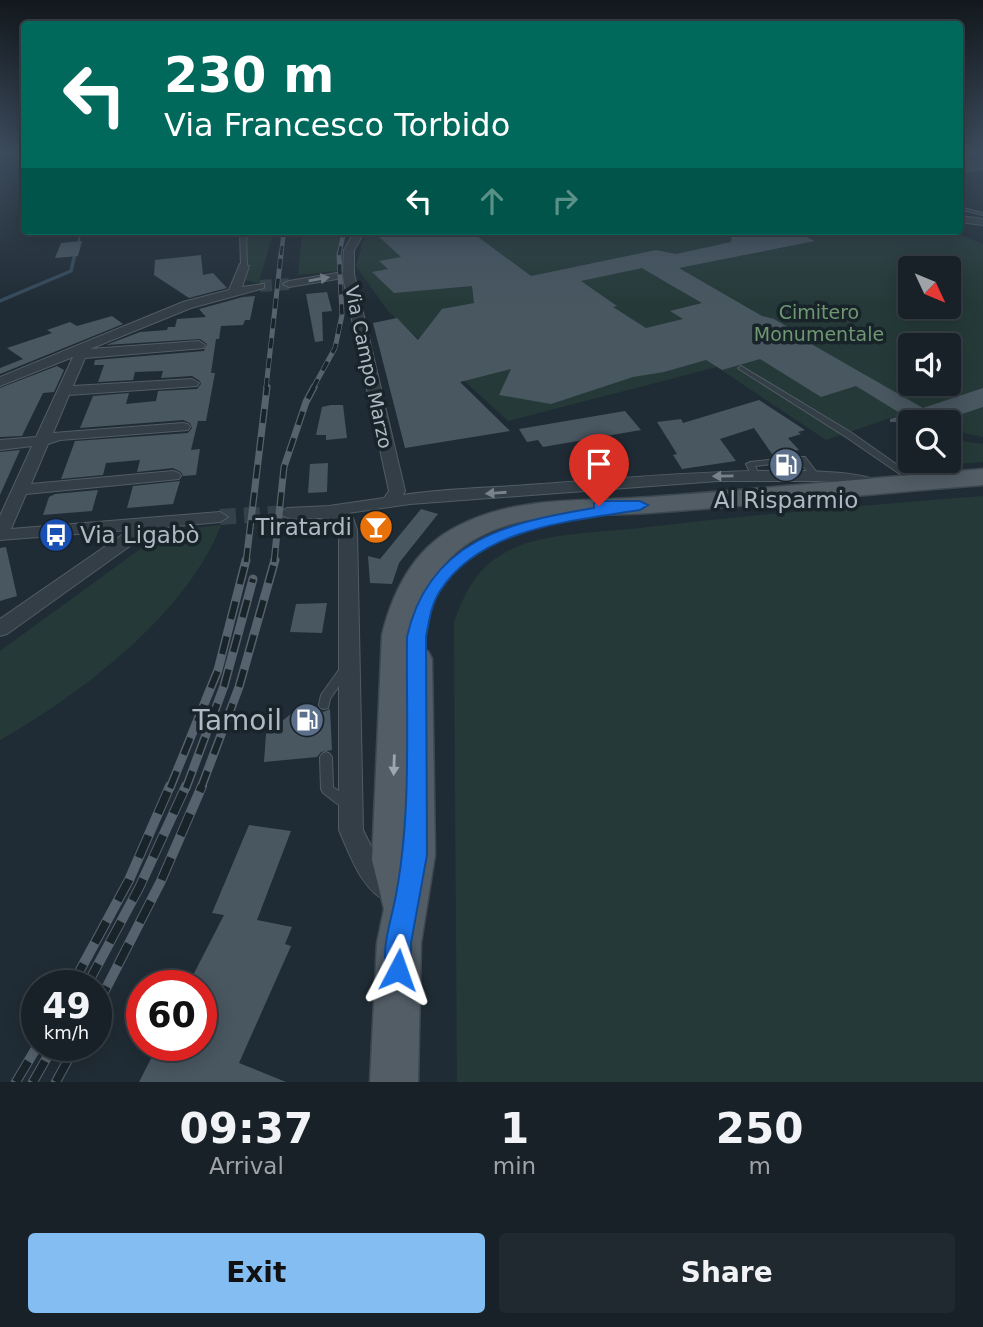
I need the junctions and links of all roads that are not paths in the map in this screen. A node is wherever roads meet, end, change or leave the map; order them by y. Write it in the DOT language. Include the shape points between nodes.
graph roads {
  1 [pos="963,211"];
  2 [pos="983,214"];
  3 [pos="963,216"];
  4 [pos="983,222"];
  5 [pos="243,235"];
  6 [pos="358,235"];
  7 [pos="244,266"];
  8 [pos="348,274"];
  9 [pos="289,284"];
  10 [pos="260,286"];
  11 [pos="235,291"];
  12 [pos="199,345"];
  13 [pos="82,351"];
  14 [pos="741,368"];
  15 [pos="0,382"];
  16 [pos="192,383"];
  17 [pos="65,391"];
  18 [pos="183,426"];
  19 [pos="41,441"];
  20 [pos="0,445"];
  21 [pos="790,460"];
  22 [pos="777,461"];
  23 [pos="756,476"];
  24 [pos="816,476"];
  25 [pos="173,477"];
  26 [pos="983,477"];
  27 [pos="918,482"];
  28 [pos="876,485"];
  29 [pos="21,490"];
  30 [pos="390,502"];
  31 [pos="329,511"];
  32 [pos="287,513"];
  33 [pos="220,517"];
  34 [pos="149,524"];
  35 [pos="0,535"];
  36 [pos="0,629"];
  37 [pos="349,666"];
  38 [pos="324,705"];
  39 [pos="326,757"];
  40 [pos="351,806"];
  41 [pos="405,909"];
  42 [pos="394,1082"];
  1 -- 2 [label="lane"];
  3 -- 4 [label="street"];
  5 -- 7 [label="lane"];
  6 -- 8 [label="street, Via Campo Marzo" via="349,250"];
  7 -- 11 [label="street"];
  9 -- 8 [label="street, one-way"];
  8 -- 30 [label="street, Via Campo Marzo" via="397,491"];
  10 -- 11 [label="street"];
  11 -- 13 [label="street" via="187,305"];
  12 -- 13 [label="street"];
  13 -- 15 [label="street"];
  13 -- 17 [label="street"];
  14 -- 27 [label="lane"];
  16 -- 17 [label="street"];
  17 -- 19 [label="street"];
  18 -- 19 [label="street"];
  19 -- 20 [label="street"];
  19 -- 29 [label="street"];
  21 -- 24 [label="lane" via="802,459"];
  22 -- 23 [label="lane" via="750,464"];
  23 -- 24 [label="street"];
  23 -- 30 [label="street, one-way"];
  24 -- 28 [label="street"];
  25 -- 29 [label="street"];
  26 -- 27 [label="main road"];
  27 -- 28 [label="main road"];
  28 -- 41 [label="main road" via="640,505 551,520 516,530 462,557 434,587 416,637 415,855"];
  29 -- 35 [label="street"];
  30 -- 31 [label="street"];
  31 -- 32 [label="street"];
  31 -- 37 [label="street" via="345,518 348,530"];
  33 -- 34 [label="street"];
  34 -- 35 [label="street"];
  34 -- 36 [label="street"];
  37 -- 38 [label="lane"];
  37 -- 40 [label="street"];
  39 -- 40 [label="lane" via="327,789"];
  40 -- 41 [label="street" via="351,830 367,864"];
  41 -- 42 [label="main road" via="399,943"];
}
